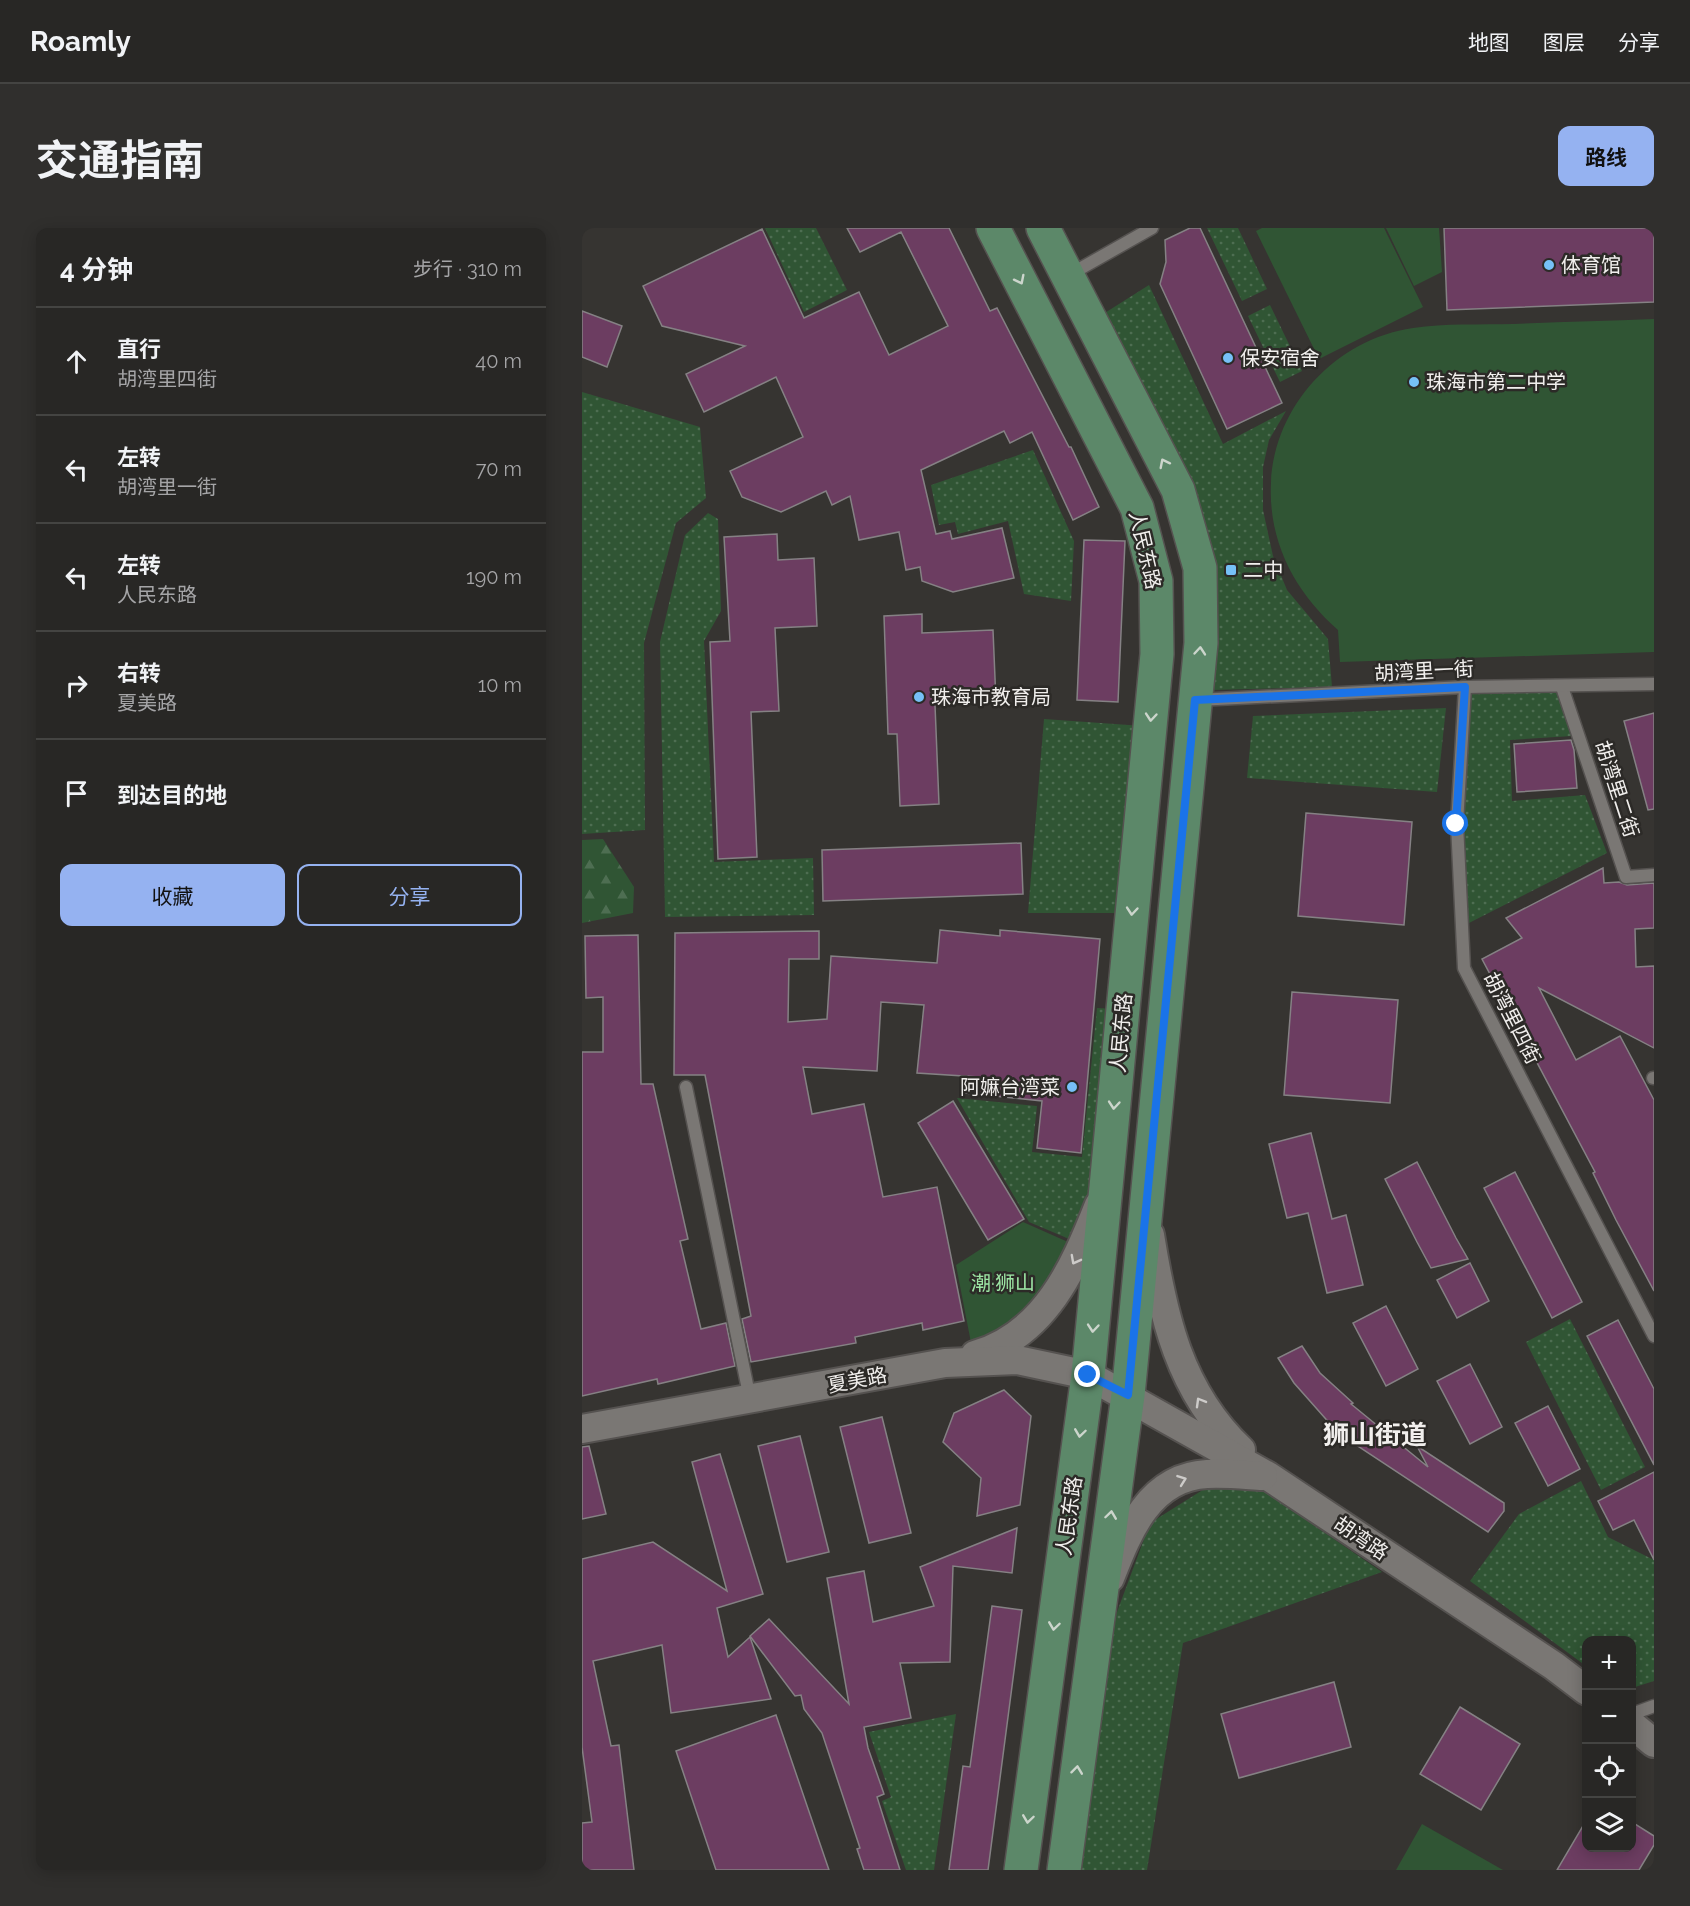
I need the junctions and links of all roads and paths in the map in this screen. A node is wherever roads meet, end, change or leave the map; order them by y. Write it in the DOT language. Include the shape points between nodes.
graph roads {
  1 [pos="993,228"];
  2 [pos="1043,228"];
  3 [pos="1152,228"];
  4 [pos="1068,276"];
  5 [pos="1654,684"];
  6 [pos="1465,687"];
  7 [pos="1562,687"];
  8 [pos="1195,700"];
  9 [pos="1654,875"];
  10 [pos="686,1087"];
  11 [pos="1106,1187"];
  12 [pos="1146,1211"];
  13 [pos="1654,1336"];
  14 [pos="945,1363"];
  15 [pos="1088,1375"];
  16 [pos="1128,1395"];
  17 [pos="751,1400"];
  18 [pos="582,1429"];
  19 [pos="1268,1476"];
  20 [pos="1094,1634"];
  21 [pos="1586,1690"];
  22 [pos="1654,1706"];
  23 [pos="1636,1713"];
  24 [pos="1636,1728"];
  25 [pos="1654,1743"];
  26 [pos="1021,1870"];
  27 [pos="1064,1870"];
  1 -- 11 [label="main road, 人民东路, one-way" via="1137,508 1156,581 1157,654"];
  2 -- 4 [label="main road"];
  3 -- 4 [label="lane"];
  8 -- 4 [label="main road, one-way" via="1201,643 1200,568 1178,490"];
  5 -- 7 [label="lane, 胡湾里一街"];
  6 -- 7 [label="lane, 胡湾里一街"];
  6 -- 8 [label="lane, 胡湾里一街"];
  6 -- 13 [label="lane, 胡湾里四街" via="1456,824 1464,968"];
  7 -- 9 [label="lane, 胡湾里二街" via="1626,877"];
  8 -- 12 [label="main road"];
  10 -- 17 [label="lane"];
  11 -- 14 [label="street, one-way" via="1081,1249 1036,1320 1006,1342"];
  11 -- 15 [label="main road, 人民东路, one-way"];
  12 -- 16 [label="main road"];
  19 -- 12 [label="street, one-way" via="1216,1424 1192,1388 1163,1301"];
  14 -- 15 [label="street, 夏美路" via="1017,1360"];
  14 -- 17 [label="street, 夏美路"];
  15 -- 16 [label="street, 夏美路"];
  15 -- 26 [label="main road, 人民东路, one-way"];
  16 -- 19 [label="street, 胡湾路"];
  20 -- 16 [label="main road, one-way"];
  17 -- 18 [label="street, 夏美路"];
  20 -- 19 [label="street, one-way" via="1109,1580 1137,1518 1164,1488 1185,1478 1207,1474"];
  19 -- 21 [label="street, 胡湾路"];
  27 -- 20 [label="main road, one-way"];
  22 -- 23 [label="lane"];
  24 -- 25 [label="street"];
}
